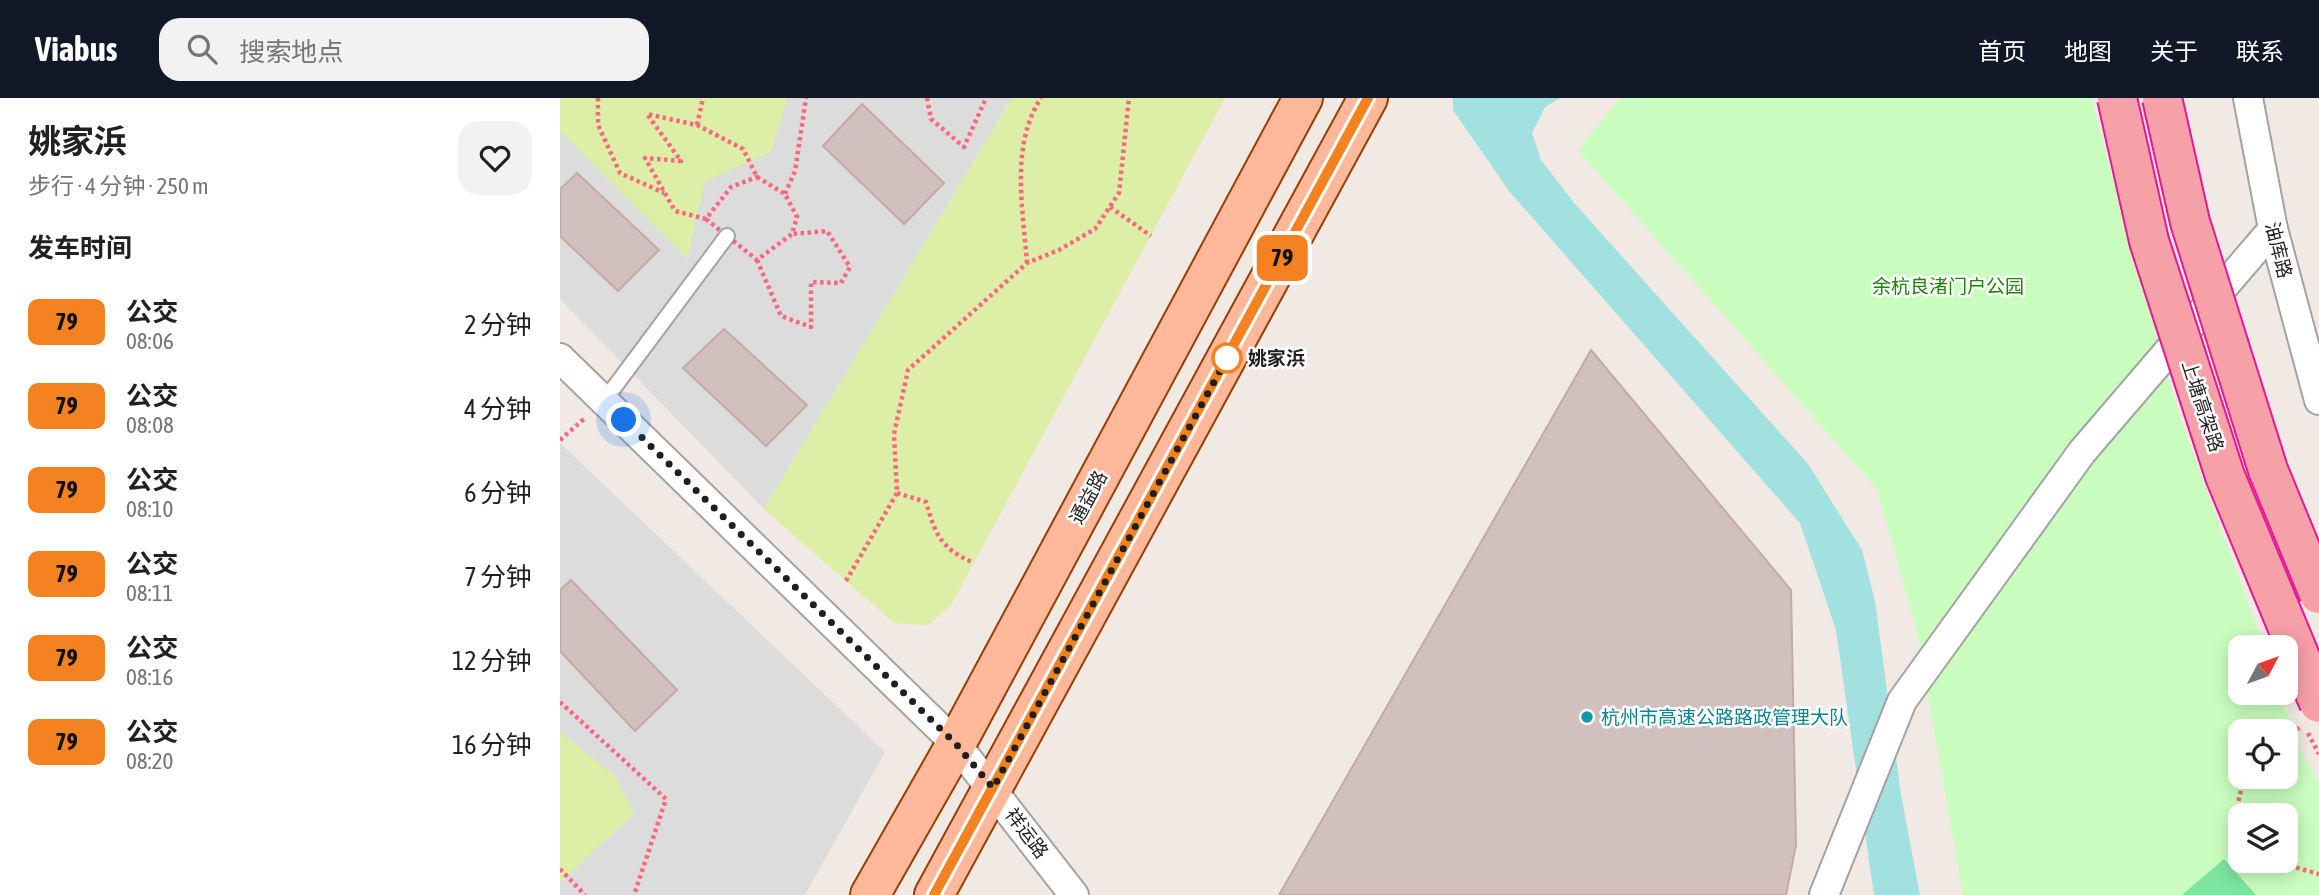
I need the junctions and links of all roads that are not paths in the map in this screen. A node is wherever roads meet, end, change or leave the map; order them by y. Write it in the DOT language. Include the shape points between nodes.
graph roads {
  1 [pos="1303,98"];
  2 [pos="1368,98"];
  3 [pos="2118,98"];
  4 [pos="2162,98"];
  5 [pos="2248,98"];
  6 [pos="2273,229"];
  7 [pos="727,236"];
  8 [pos="560,358"];
  9 [pos="2319,400"];
  10 [pos="604,401"];
  11 [pos="2319,594"];
  12 [pos="2319,703"];
  13 [pos="956,744"];
  14 [pos="993,788"];
  15 [pos="870,895"];
  16 [pos="934,895"];
  17 [pos="1074,895"];
  18 [pos="1824,895"];
  1 -- 13 [label="main road, 通益路"];
  2 -- 14 [label="main road"];
  3 -- 12 [label="highway, 上塘高架路, bridge" via="2150,241 2225,476"];
  4 -- 11 [label="highway, bridge" via="2190,222 2264,457"];
  5 -- 6 [label="street, 油库路"];
  6 -- 9 [label="street, 油库路"];
  6 -- 18 [label="street" via="2082,452 1902,701"];
  7 -- 10 [label="lane"];
  8 -- 10 [label="street, 祥运路"];
  10 -- 13 [label="street, 祥运路"];
  13 -- 14 [label="street, 祥运路"];
  13 -- 15 [label="main road, 通益路"];
  14 -- 16 [label="main road"];
  14 -- 17 [label="street, 祥运路"];
}
